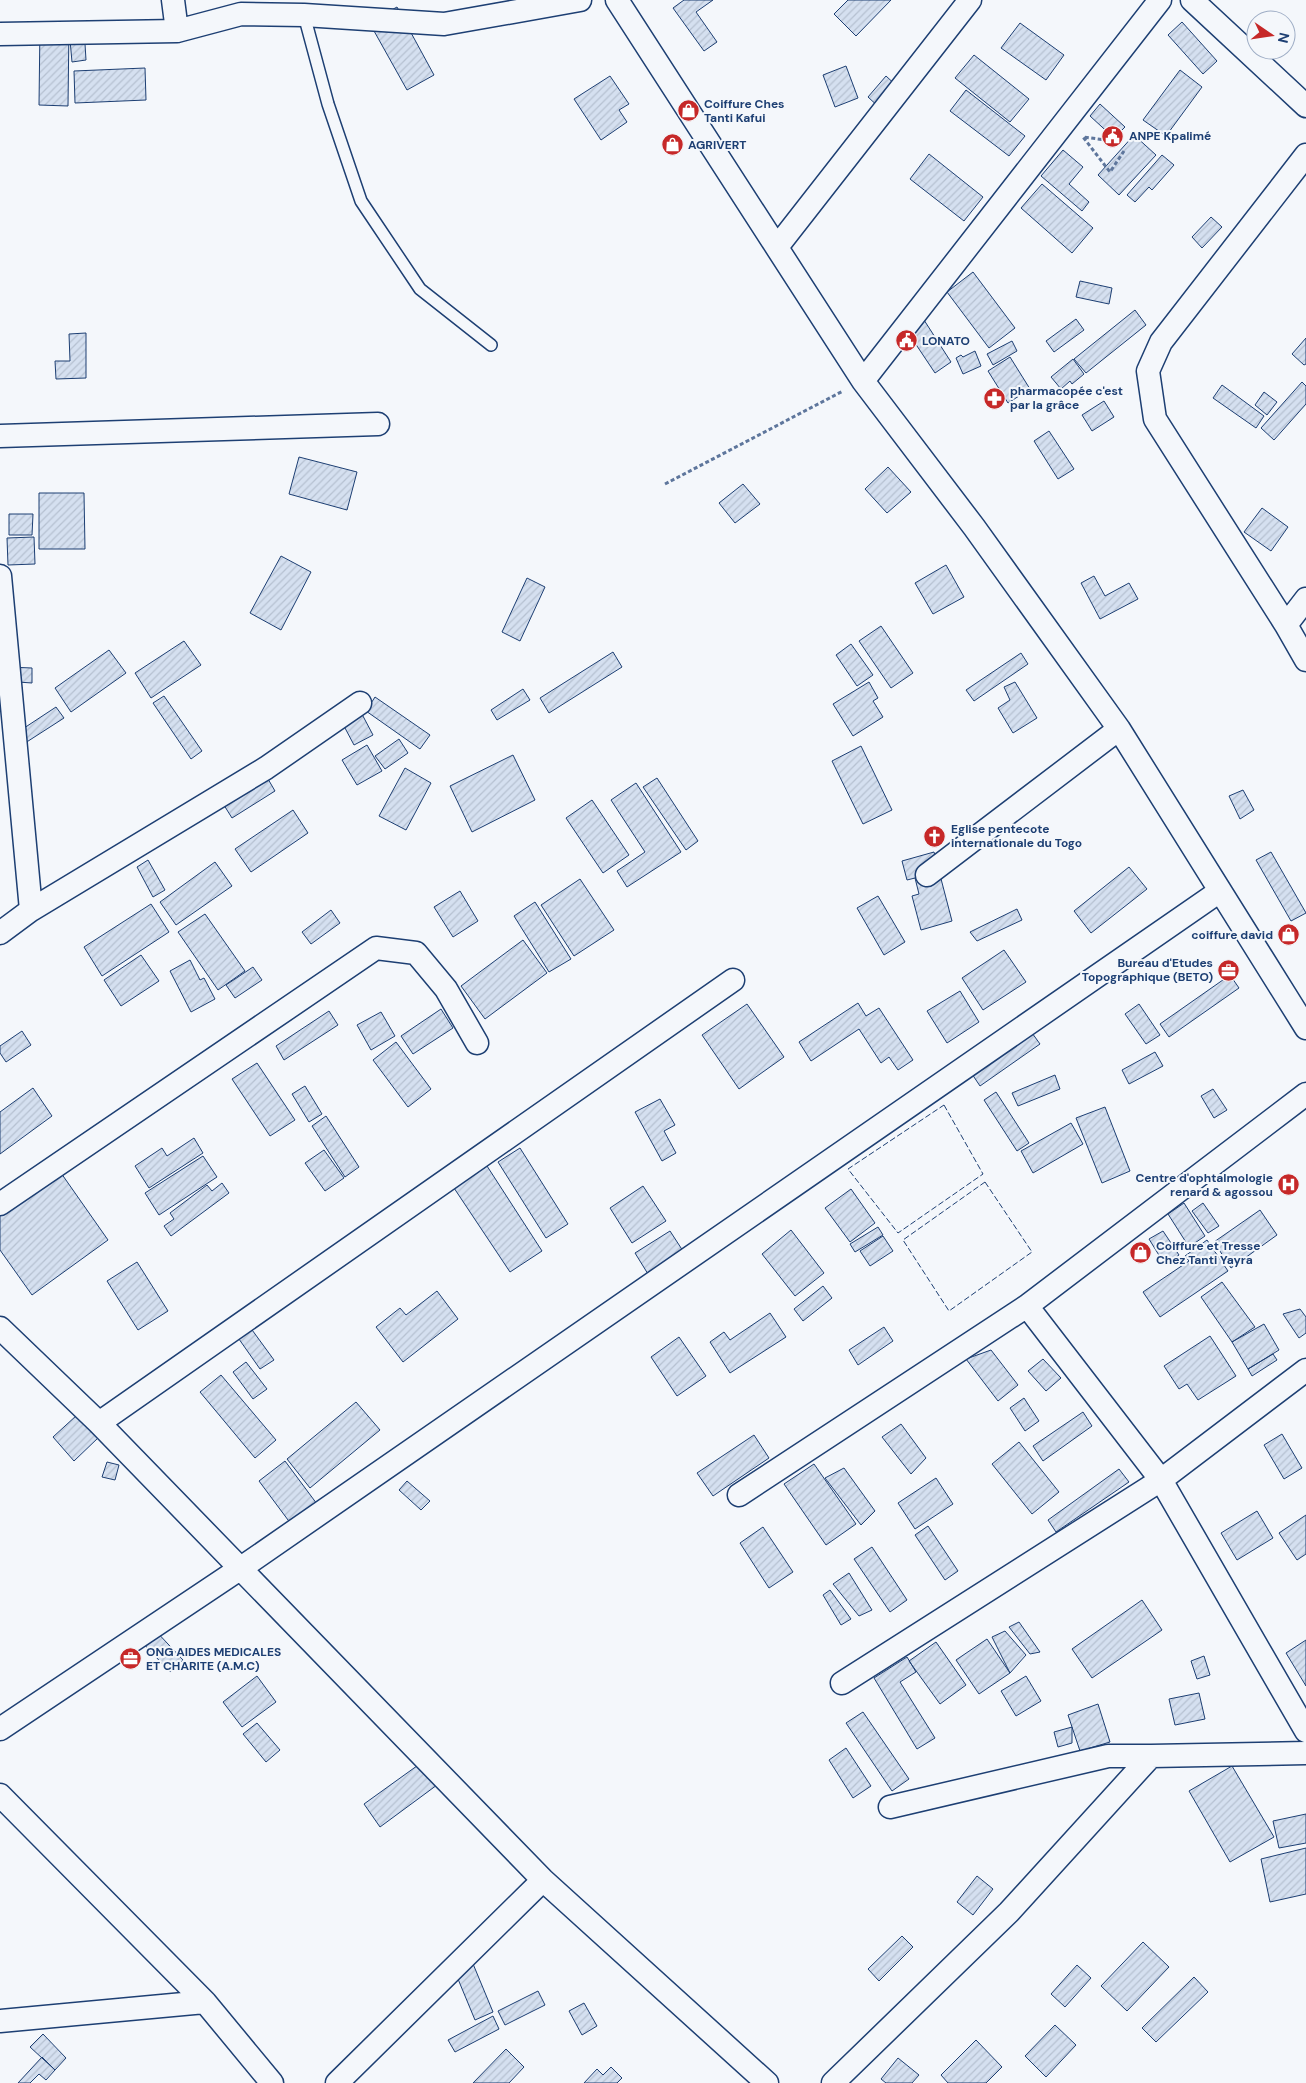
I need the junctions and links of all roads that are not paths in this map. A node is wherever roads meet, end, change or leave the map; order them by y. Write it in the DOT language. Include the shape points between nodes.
graph roads {
  1 [pos="173,0"];
  2 [pos="580,0"];
  3 [pos="617,0"];
  4 [pos="970,0"];
  5 [pos="1160,0"];
  6 [pos="1192,0"];
  7 [pos="304,15"];
  8 [pos="177,31"];
  9 [pos="0,34"];
  10 [pos="1306,106"];
  11 [pos="1306,155"];
  12 [pos="777,247"];
  13 [pos="491,345"];
  14 [pos="863,381"];
  15 [pos="378,424"];
  16 [pos="0,436"];
  17 [pos="0,576"];
  18 [pos="1306,599"];
  19 [pos="1286,625"];
  20 [pos="1306,660"];
  21 [pos="360,703"];
  22 [pos="1118,728"];
  23 [pos="927,874"];
  24 [pos="1220,891"];
  25 [pos="31,910"];
  26 [pos="0,933"];
  27 [pos="733,980"];
  28 [pos="1306,1028"];
  29 [pos="477,1043"];
  30 [pos="1306,1094"];
  31 [pos="0,1204"];
  32 [pos="1027,1306"];
  33 [pos="0,1328"];
  34 [pos="1306,1370"];
  35 [pos="99,1423"];
  36 [pos="1161,1480"];
  37 [pos="739,1494"];
  38 [pos="241,1568"];
  39 [pos="842,1683"];
  40 [pos="0,1729"];
  41 [pos="1306,1731"];
  42 [pos="1306,1752"];
  43 [pos="1151,1756"];
  44 [pos="0,1795"];
  45 [pos="890,1807"];
  46 [pos="543,1880"];
  47 [pos="205,2002"];
  48 [pos="0,2021"];
  49 [pos="272,2083"];
  50 [pos="337,2083"];
  51 [pos="767,2083"];
  52 [pos="833,2083"];
  1 -- 8 [label="street"];
  2 -- 7 [label="street" via="444,24"];
  3 -- 12 [label="street"];
  4 -- 12 [label="street"];
  5 -- 14 [label="street"];
  6 -- 10 [label="street"];
  7 -- 8 [label="street" via="241,14"];
  7 -- 13 [label="lane" via="328,104 361,201 420,289"];
  8 -- 9 [label="street"];
  11 -- 19 [label="street" via="1161,342 1148,372 1155,419"];
  12 -- 14 [label="street"];
  14 -- 22 [label="street" via="974,527"];
  15 -- 16 [label="street"];
  17 -- 25 [label="street"];
  18 -- 19 [label="street"];
  19 -- 20 [label="street"];
  21 -- 25 [label="street" via="266,768"];
  22 -- 23 [label="street"];
  22 -- 24 [label="street"];
  24 -- 28 [label="street"];
  24 -- 38 [label="street"];
  25 -- 26 [label="street"];
  27 -- 35 [label="street"];
  29 -- 31 [label="street" via="446,989 416,953 376,948"];
  30 -- 32 [label="street"];
  32 -- 36 [label="street"];
  32 -- 37 [label="street"];
  33 -- 35 [label="street"];
  34 -- 36 [label="street"];
  35 -- 38 [label="street"];
  36 -- 39 [label="street"];
  36 -- 41 [label="street"];
  38 -- 40 [label="street"];
  38 -- 46 [label="street"];
  42 -- 43 [label="street"];
  43 -- 45 [label="street" via="1108,1756"];
  43 -- 52 [label="street" via="1009,1912"];
  44 -- 47 [label="street"];
  46 -- 50 [label="street"];
  46 -- 51 [label="street"];
  47 -- 48 [label="street"];
  47 -- 49 [label="street"];
}
